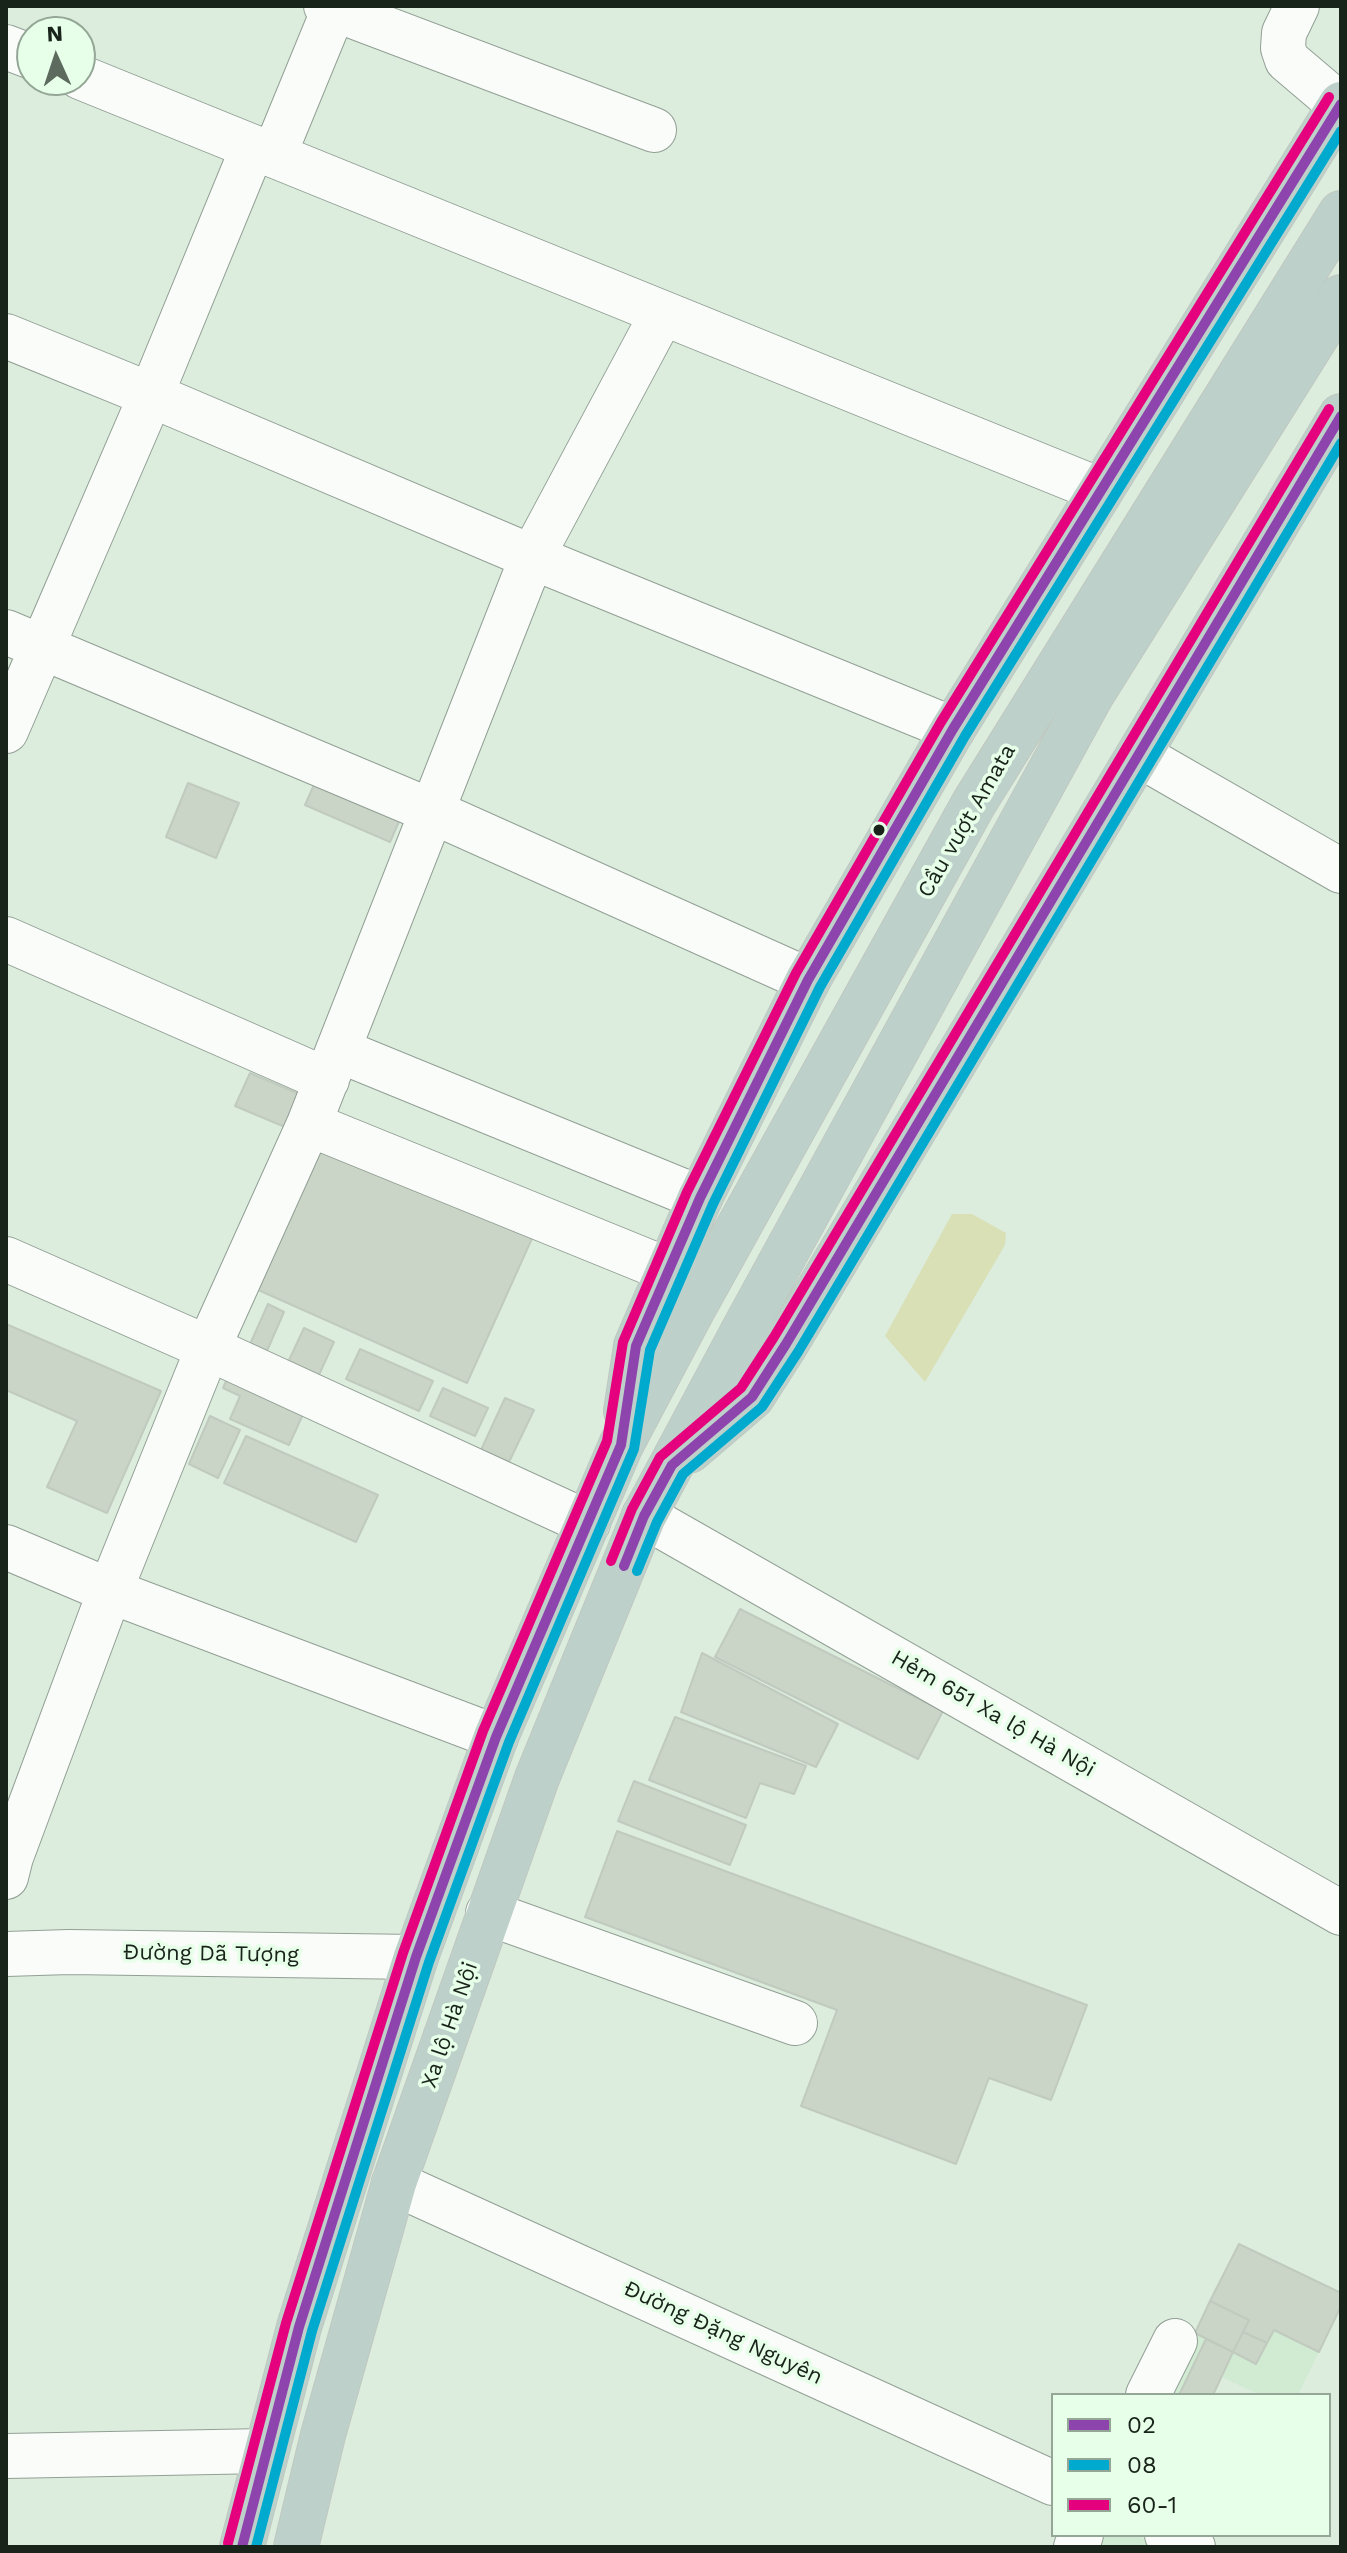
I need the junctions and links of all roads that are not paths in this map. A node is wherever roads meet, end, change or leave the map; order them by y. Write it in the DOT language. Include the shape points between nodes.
graph roads {
  1 [pos="1297,6"];
  2 [pos="330,7"];
  3 [pos="96,83"];
  4 [pos="1340,105"];
  5 [pos="654,130"];
  6 [pos="264,151"];
  7 [pos="1341,213"];
  8 [pos="1341,297"];
  9 [pos="662,314"];
  10 [pos="6,336"];
  11 [pos="151,395"];
  12 [pos="1341,416"];
  13 [pos="1100,490"];
  14 [pos="532,557"];
  15 [pos="24,639"];
  16 [pos="953,729"];
  17 [pos="6,731"];
  18 [pos="1139,755"];
  19 [pos="431,811"];
  20 [pos="1341,871"];
  21 [pos="6,939"];
  22 [pos="808,980"];
  23 [pos="332,1065"];
  24 [pos="309,1124"];
  25 [pos="700,1198"];
  26 [pos="6,1259"];
  27 [pos="668,1270"];
  28 [pos="208,1348"];
  29 [pos="621,1445"];
  30 [pos="672,1465"];
  31 [pos="644,1516"];
  32 [pos="588,1523"];
  33 [pos="6,1547"];
  34 [pos="110,1591"];
  35 [pos="496,1737"];
  36 [pos="8,1863"];
  37 [pos="488,1913"];
  38 [pos="1341,1913"];
  39 [pos="6,1954"];
  40 [pos="416,1957"];
  41 [pos="795,2023"];
  42 [pos="394,2183"];
  43 [pos="1175,2341"];
  44 [pos="1149,2393"];
  45 [pos="265,2451"];
  46 [pos="6,2456"];
  47 [pos="1051,2482"];
  48 [pos="1171,2537"];
  49 [pos="242,2547"];
  50 [pos="296,2547"];
  51 [pos="1193,2547"];
  1 -- 4 [label="street" via="1284,33 1287,60"];
  2 -- 5 [label="street"];
  2 -- 6 [label="street"];
  3 -- 6 [label="street"];
  4 -- 13 [label="highway"];
  6 -- 9 [label="street"];
  6 -- 11 [label="street"];
  7 -- 29 [label="highway, Cầu vượt Amata" via="974,803"];
  8 -- 30 [label="highway" via="1092,694"];
  9 -- 13 [label="street"];
  9 -- 14 [label="street"];
  10 -- 11 [label="street"];
  11 -- 14 [label="street"];
  11 -- 15 [label="street"];
  12 -- 18 [label="highway"];
  13 -- 16 [label="highway"];
  14 -- 16 [label="street"];
  14 -- 19 [label="street"];
  15 -- 17 [label="street"];
  15 -- 19 [label="street"];
  16 -- 22 [label="highway"];
  18 -- 20 [label="street"];
  18 -- 30 [label="highway" via="752,1397"];
  19 -- 22 [label="street"];
  19 -- 23 [label="street"];
  21 -- 23 [label="street"];
  22 -- 25 [label="highway"];
  23 -- 24 [label="street"];
  23 -- 25 [label="street"];
  24 -- 27 [label="street"];
  24 -- 28 [label="street"];
  25 -- 27 [label="highway"];
  26 -- 28 [label="street"];
  27 -- 29 [label="highway" via="636,1346"];
  28 -- 32 [label="street"];
  28 -- 34 [label="street"];
  29 -- 32 [label="highway"];
  30 -- 31 [label="highway, Xa lộ Hà Nội"];
  31 -- 37 [label="highway, Xa lộ Hà Nội"];
  31 -- 38 [label="street, Hẻm 651 Xa lộ Hà Nội"];
  32 -- 35 [label="highway"];
  33 -- 34 [label="street"];
  34 -- 35 [label="street"];
  34 -- 36 [label="street"];
  35 -- 40 [label="highway"];
  37 -- 41 [label="street"];
  37 -- 42 [label="highway, Xa lộ Hà Nội"];
  39 -- 40 [label="street, Đường Dã Tượng"];
  40 -- 45 [label="highway"];
  42 -- 47 [label="street, Đường Đặng Nguyên"];
  42 -- 50 [label="highway, Xa lộ Hà Nội"];
  43 -- 44 [label="street"];
  45 -- 46 [label="street"];
  45 -- 49 [label="highway"];
  48 -- 51 [label="street"];
}
